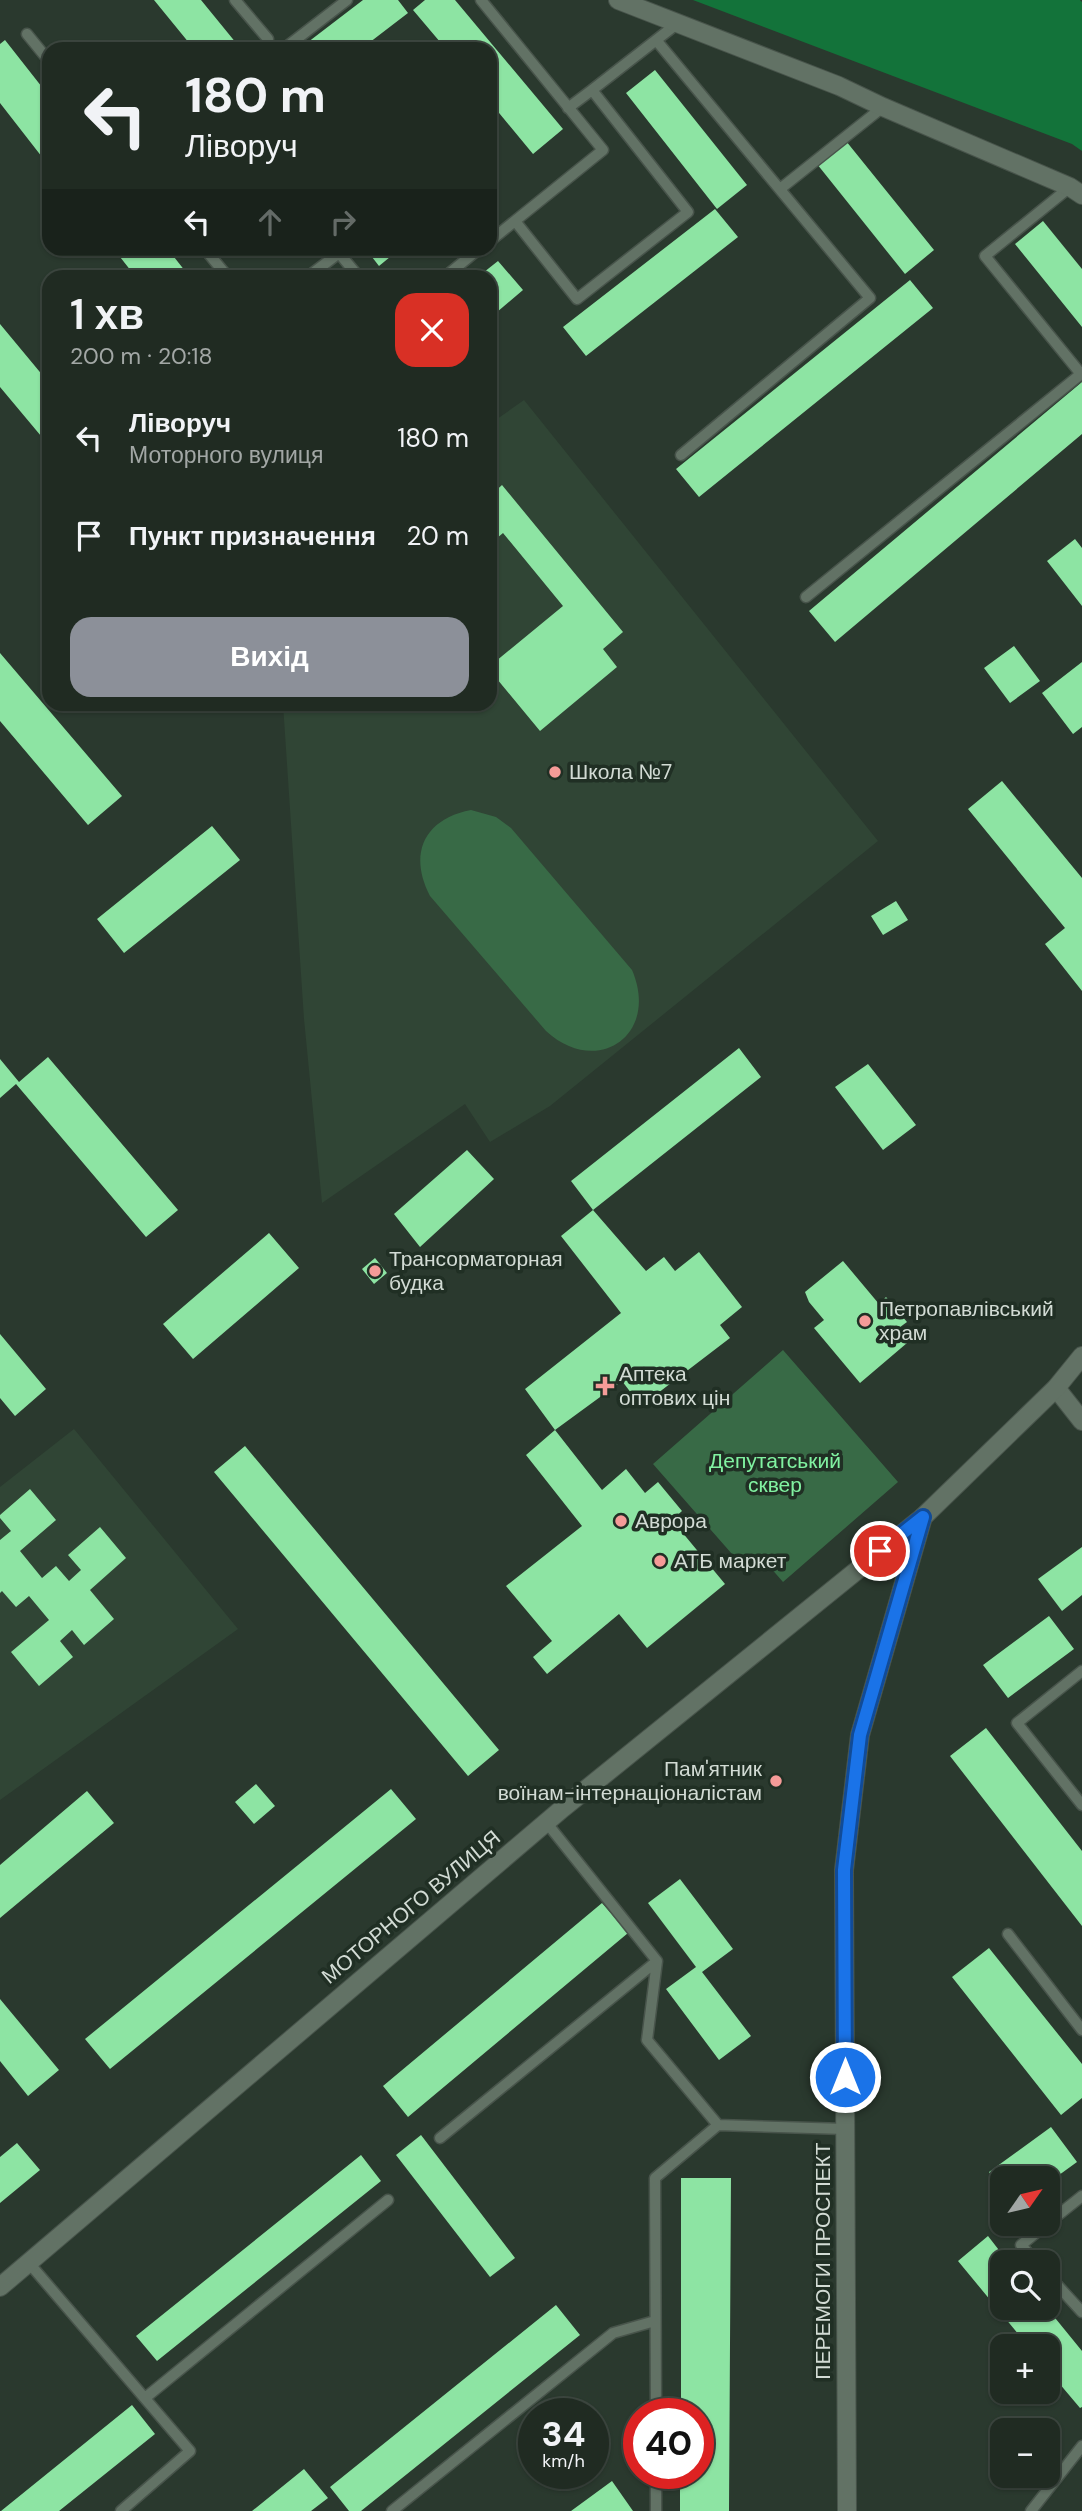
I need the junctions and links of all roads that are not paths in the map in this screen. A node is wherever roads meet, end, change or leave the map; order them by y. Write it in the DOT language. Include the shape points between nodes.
graph roads {
  1 [pos="235,0"];
  2 [pos="347,0"];
  3 [pos="481,0"];
  4 [pos="618,0"];
  5 [pos="678,23"];
  6 [pos="27,34"];
  7 [pos="268,39"];
  8 [pos="656,40"];
  9 [pos="293,42"];
  10 [pos="42,52"];
  11 [pos="592,90"];
  12 [pos="883,107"];
  13 [pos="568,108"];
  14 [pos="780,189"];
  15 [pos="1076,191"];
  16 [pos="515,221"];
  17 [pos="497,235"];
  18 [pos="211,256"];
  19 [pos="335,256"];
  20 [pos="341,256"];
  21 [pos="470,256"];
  22 [pos="222,270"];
  23 [pos="317,270"];
  24 [pos="353,270"];
  25 [pos="453,270"];
  26 [pos="681,455"];
  27 [pos="806,597"];
  28 [pos="1082,1356"];
  29 [pos="1056,1388"];
  30 [pos="1082,1421"];
  31 [pos="923,1517"];
  32 [pos="1082,1671"];
  33 [pos="1082,1805"];
  34 [pos="546,1822"];
  35 [pos="1008,1934"];
  36 [pos="657,1961"];
  37 [pos="1082,2029"];
  38 [pos="718,2125"];
  39 [pos="845,2129"];
  40 [pos="440,2138"];
  41 [pos="1082,2196"];
  42 [pos="388,2200"];
  43 [pos="1060,2214"];
  44 [pos="1032,2236"];
  45 [pos="1025,2250"];
  46 [pos="29,2263"];
  47 [pos="0,2287"];
  48 [pos="1060,2288"];
  49 [pos="1082,2312"];
  50 [pos="655,2321"];
  51 [pos="145,2398"];
  52 [pos="656,2398"];
  53 [pos="1082,2446"];
  54 [pos="656,2489"];
  55 [pos="121,2511"];
  56 [pos="392,2511"];
  57 [pos="656,2511"];
  58 [pos="847,2511"];
  59 [pos="1031,2511"];
  1 -- 7 [label="lane"];
  2 -- 9 [label="lane"];
  3 -- 13 [label="lane"];
  4 -- 5 [label="street"];
  5 -- 8 [label="lane"];
  5 -- 12 [label="street"];
  6 -- 10 [label="lane"];
  8 -- 11 [label="lane"];
  8 -- 14 [label="lane"];
  11 -- 13 [label="lane"];
  11 -- 16 [label="lane" via="688,212 577,299"];
  12 -- 14 [label="lane"];
  12 -- 15 [label="street"];
  13 -- 16 [label="lane" via="603,150"];
  14 -- 26 [label="lane" via="870,298"];
  15 -- 27 [label="lane" via="985,256 1081,374"];
  16 -- 17 [label="lane"];
  18 -- 22 [label="lane"];
  19 -- 23 [label="lane"];
  20 -- 24 [label="lane"];
  21 -- 25 [label="lane"];
  28 -- 29 [label="street, МОТОРНОГО ВУЛИЦЯ"];
  29 -- 30 [label="street"];
  29 -- 31 [label="street, МОТОРНОГО ВУЛИЦЯ"];
  31 -- 34 [label="street, МОТОРНОГО ВУЛИЦЯ"];
  31 -- 39 [label="street, ПЕРЕМОГИ ПРОСПЕКТ" via="860,1735 844,1870"];
  32 -- 33 [label="lane" via="1017,1723"];
  34 -- 36 [label="lane"];
  34 -- 46 [label="street, МОТОРНОГО ВУЛИЦЯ"];
  35 -- 37 [label="lane"];
  36 -- 38 [label="lane" via="647,2040"];
  36 -- 40 [label="lane"];
  38 -- 39 [label="lane"];
  38 -- 50 [label="lane" via="655,2178"];
  39 -- 58 [label="street, ПЕРЕМОГИ ПРОСПЕКТ"];
  41 -- 43 [label="lane"];
  42 -- 51 [label="lane"];
  44 -- 45 [label="lane" via="1021,2245"];
  46 -- 47 [label="street, МОТОРНОГО ВУЛИЦЯ"];
  46 -- 51 [label="lane"];
  48 -- 49 [label="lane"];
  50 -- 52 [label="lane"];
  50 -- 56 [label="lane" via="613,2333"];
  51 -- 55 [label="lane" via="190,2451"];
  53 -- 59 [label="lane"];
  54 -- 57 [label="lane"];
}
